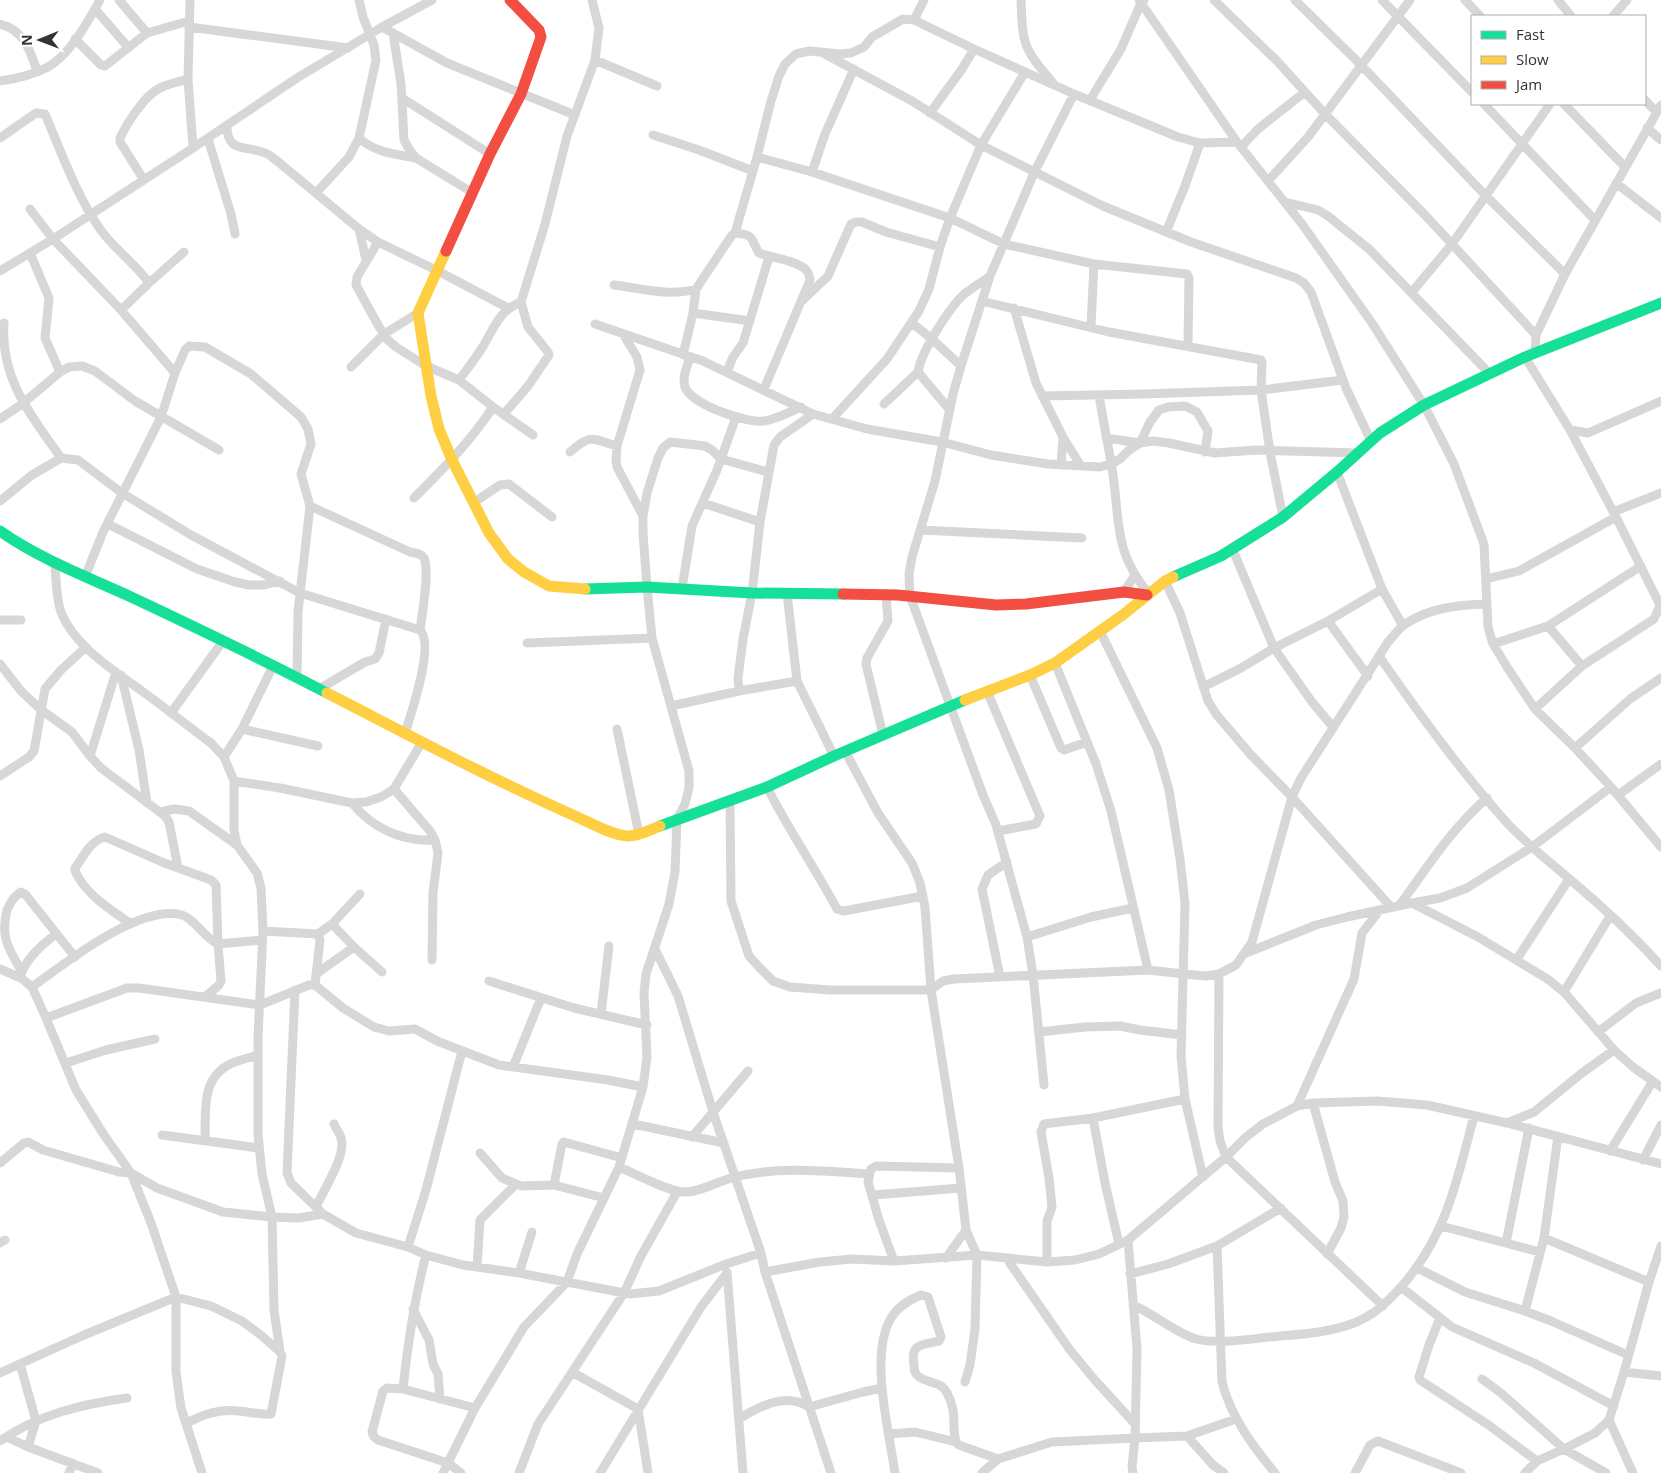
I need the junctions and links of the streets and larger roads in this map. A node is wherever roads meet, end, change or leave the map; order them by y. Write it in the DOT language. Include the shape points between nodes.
graph roads {
  1 [pos="100,0"];
  2 [pos="119,0"];
  3 [pos="190,0"];
  4 [pos="359,0"];
  5 [pos="510,0"];
  6 [pos="592,0"];
  7 [pos="924,0"];
  8 [pos="1021,0"];
  9 [pos="1214,0"];
  10 [pos="1295,0"];
  11 [pos="1382,0"];
  12 [pos="1410,0"];
  13 [pos="1465,0"];
  14 [pos="1558,0"];
  15 [pos="1627,0"];
  16 [pos="1141,1"];
  17 [pos="426,2"];
  18 [pos="95,9"];
  19 [pos="1479,15"];
  20 [pos="1570,15"];
  21 [pos="1614,15"];
  22 [pos="1398,16"];
  23 [pos="914,20"];
  24 [pos="0,24"];
  25 [pos="189,24"];
  26 [pos="382,28"];
  27 [pos="147,33"];
  28 [pos="393,33"];
  29 [pos="370,35"];
  30 [pos="75,39"];
  31 [pos="128,47"];
  32 [pos="348,48"];
  33 [pos="974,49"];
  34 [pos="823,52"];
  35 [pos="595,60"];
  36 [pos="1362,66"];
  37 [pos="854,69"];
  38 [pos="37,71"];
  39 [pos="1025,72"];
  40 [pos="188,79"];
  41 [pos="0,81"];
  42 [pos="1054,85"];
  43 [pos="657,86"];
  44 [pos="1471,91"];
  45 [pos="1305,92"];
  46 [pos="521,94"];
  47 [pos="1074,94"];
  48 [pos="402,98"];
  49 [pos="1090,100"];
  50 [pos="1646,101"];
  51 [pos="1485,105"];
  52 [pos="1549,105"];
  53 [pos="1565,105"];
  54 [pos="1659,109"];
  55 [pos="930,113"];
  56 [pos="1325,114"];
  57 [pos="575,115"];
  58 [pos="227,126"];
  59 [pos="1647,128"];
  60 [pos="653,135"];
  61 [pos="0,138"];
  62 [pos="359,138"];
  63 [pos="208,139"];
  64 [pos="1661,140"];
  65 [pos="1200,143"];
  66 [pos="1523,143"];
  67 [pos="1239,144"];
  68 [pos="981,146"];
  69 [pos="193,148"];
  70 [pos="490,154"];
  71 [pos="757,157"];
  72 [pos="416,158"];
  73 [pos="1625,167"];
  74 [pos="753,171"];
  75 [pos="812,172"];
  76 [pos="1034,172"];
  77 [pos="144,180"];
  78 [pos="1268,180"];
  79 [pos="1616,183"];
  80 [pos="316,193"];
  81 [pos="473,193"];
  82 [pos="1486,196"];
  83 [pos="1285,202"];
  84 [pos="30,209"];
  85 [pos="90,214"];
  86 [pos="950,218"];
  87 [pos="1661,218"];
  88 [pos="1595,220"];
  89 [pos="359,229"];
  90 [pos="1166,232"];
  91 [pos="735,233"];
  92 [pos="235,234"];
  93 [pos="53,239"];
  94 [pos="378,242"];
  95 [pos="1004,244"];
  96 [pos="1452,244"];
  97 [pos="940,247"];
  98 [pos="184,252"];
  99 [pos="30,253"];
  100 [pos="769,258"];
  101 [pos="366,260"];
  102 [pos="1094,264"];
  103 [pos="0,271"];
  104 [pos="438,271"];
  105 [pos="1565,274"];
  106 [pos="990,276"];
  107 [pos="149,283"];
  108 [pos="614,285"];
  109 [pos="696,289"];
  110 [pos="1412,292"];
  111 [pos="982,301"];
  112 [pos="521,302"];
  113 [pos="801,302"];
  114 [pos="1661,303"];
  115 [pos="508,308"];
  116 [pos="1014,308"];
  117 [pos="121,310"];
  118 [pos="418,313"];
  119 [pos="693,313"];
  120 [pos="750,321"];
  121 [pos="4,323"];
  122 [pos="912,323"];
  123 [pos="595,324"];
  124 [pos="1091,326"];
  125 [pos="384,334"];
  126 [pos="623,334"];
  127 [pos="1536,335"];
  128 [pos="932,339"];
  129 [pos="1188,345"];
  130 [pos="1530,355"];
  131 [pos="687,356"];
  132 [pos="426,366"];
  133 [pos="961,366"];
  134 [pos="351,367"];
  135 [pos="60,372"];
  136 [pos="727,372"];
  137 [pos="918,372"];
  138 [pos="175,373"];
  139 [pos="1490,374"];
  140 [pos="459,380"];
  141 [pos="1343,380"];
  142 [pos="764,389"];
  143 [pos="1260,390"];
  144 [pos="1100,394"];
  145 [pos="1042,396"];
  146 [pos="1661,401"];
  147 [pos="22,404"];
  148 [pos="884,404"];
  149 [pos="1424,405"];
  150 [pos="493,407"];
  151 [pos="801,407"];
  152 [pos="949,409"];
  153 [pos="504,414"];
  154 [pos="813,414"];
  155 [pos="161,417"];
  156 [pos="736,417"];
  157 [pos="0,419"];
  158 [pos="832,419"];
  159 [pos="1570,430"];
  160 [pos="1588,433"];
  161 [pos="534,435"];
  162 [pos="1063,437"];
  163 [pos="1106,438"];
  164 [pos="1371,441"];
  165 [pos="942,442"];
  166 [pos="1140,442"];
  167 [pos="617,446"];
  168 [pos="1580,448"];
  169 [pos="218,450"];
  170 [pos="570,452"];
  171 [pos="1205,452"];
  172 [pos="1270,452"];
  173 [pos="1358,453"];
  174 [pos="61,458"];
  175 [pos="721,459"];
  176 [pos="452,460"];
  177 [pos="1111,464"];
  178 [pos="1060,465"];
  179 [pos="1081,466"];
  180 [pos="768,472"];
  181 [pos="1337,472"];
  182 [pos="122,493"];
  183 [pos="1661,493"];
  184 [pos="414,498"];
  185 [pos="0,501"];
  186 [pos="474,503"];
  187 [pos="703,503"];
  188 [pos="310,506"];
  189 [pos="1615,514"];
  190 [pos="643,516"];
  191 [pos="552,517"];
  192 [pos="1284,517"];
  193 [pos="760,522"];
  194 [pos="108,524"];
  195 [pos="921,530"];
  196 [pos="0,532"];
  197 [pos="1082,538"];
  198 [pos="1232,548"];
  199 [pos="55,563"];
  200 [pos="1641,566"];
  201 [pos="1134,575"];
  202 [pos="85,577"];
  203 [pos="1486,579"];
  204 [pos="280,581"];
  205 [pos="1165,581"];
  206 [pos="646,587"];
  207 [pos="682,588"];
  208 [pos="1382,589"];
  209 [pos="1657,590"];
  210 [pos="1124,592"];
  211 [pos="300,593"];
  212 [pos="752,593"];
  213 [pos="787,593"];
  214 [pos="1148,594"];
  215 [pos="886,595"];
  216 [pos="910,596"];
  217 [pos="1486,604"];
  218 [pos="1660,605"];
  219 [pos="386,619"];
  220 [pos="0,620"];
  221 [pos="21,620"];
  222 [pos="1657,620"];
  223 [pos="1328,621"];
  224 [pos="1403,626"];
  225 [pos="1548,626"];
  226 [pos="420,630"];
  227 [pos="1100,631"];
  228 [pos="652,638"];
  229 [pos="223,642"];
  230 [pos="527,643"];
  231 [pos="1493,644"];
  232 [pos="86,647"];
  233 [pos="1274,648"];
  234 [pos="1379,656"];
  235 [pos="1055,663"];
  236 [pos="0,664"];
  237 [pos="273,666"];
  238 [pos="1582,666"];
  239 [pos="118,673"];
  240 [pos="1030,675"];
  241 [pos="1368,676"];
  242 [pos="297,677"];
  243 [pos="1661,678"];
  244 [pos="797,681"];
  245 [pos="1203,687"];
  246 [pos="319,689"];
  247 [pos="739,691"];
  248 [pos="987,691"];
  249 [pos="672,706"];
  250 [pos="950,707"];
  251 [pos="40,709"];
  252 [pos="1535,709"];
  253 [pos="172,713"];
  254 [pos="1333,727"];
  255 [pos="242,729"];
  256 [pos="617,729"];
  257 [pos="405,733"];
  258 [pos="882,735"];
  259 [pos="422,742"];
  260 [pos="1087,742"];
  261 [pos="318,746"];
  262 [pos="1575,748"];
  263 [pos="839,753"];
  264 [pos="90,756"];
  265 [pos="224,757"];
  266 [pos="1661,764"];
  267 [pos="0,776"];
  268 [pos="234,781"];
  269 [pos="766,787"];
  270 [pos="1611,787"];
  271 [pos="394,789"];
  272 [pos="1618,795"];
  273 [pos="1292,797"];
  274 [pos="1487,798"];
  275 [pos="730,801"];
  276 [pos="147,803"];
  277 [pos="352,803"];
  278 [pos="160,812"];
  279 [pos="677,819"];
  280 [pos="998,832"];
  281 [pos="639,834"];
  282 [pos="435,840"];
  283 [pos="237,845"];
  284 [pos="1532,847"];
  285 [pos="1661,847"];
  286 [pos="1007,862"];
  287 [pos="178,868"];
  288 [pos="1569,878"];
  289 [pos="360,894"];
  290 [pos="923,896"];
  291 [pos="1412,902"];
  292 [pos="1395,906"];
  293 [pos="1133,908"];
  294 [pos="1380,910"];
  295 [pos="1610,916"];
  296 [pos="131,924"];
  297 [pos="332,924"];
  298 [pos="56,934"];
  299 [pos="318,934"];
  300 [pos="263,936"];
  301 [pos="1026,937"];
  302 [pos="218,944"];
  303 [pos="609,946"];
  304 [pos="354,947"];
  305 [pos="655,949"];
  306 [pos="1246,953"];
  307 [pos="75,957"];
  308 [pos="1517,959"];
  309 [pos="432,960"];
  310 [pos="1661,966"];
  311 [pos="0,970"];
  312 [pos="1148,970"];
  313 [pos="382,972"];
  314 [pos="316,974"];
  315 [pos="1184,974"];
  316 [pos="1220,974"];
  317 [pos="22,975"];
  318 [pos="1033,975"];
  319 [pos="1000,977"];
  320 [pos="489,981"];
  321 [pos="316,986"];
  322 [pos="32,988"];
  323 [pos="295,990"];
  324 [pos="931,990"];
  325 [pos="1564,992"];
  326 [pos="1661,993"];
  327 [pos="204,996"];
  328 [pos="541,998"];
  329 [pos="260,1005"];
  330 [pos="601,1014"];
  331 [pos="46,1018"];
  332 [pos="647,1025"];
  333 [pos="1039,1032"];
  334 [pos="1598,1032"];
  335 [pos="1182,1035"];
  336 [pos="154,1039"];
  337 [pos="1614,1050"];
  338 [pos="462,1051"];
  339 [pos="258,1055"];
  340 [pos="66,1063"];
  341 [pos="513,1067"];
  342 [pos="748,1071"];
  343 [pos="1653,1081"];
  344 [pos="1044,1085"];
  345 [pos="643,1087"];
  346 [pos="1661,1087"];
  347 [pos="1185,1099"];
  348 [pos="1312,1103"];
  349 [pos="1297,1106"];
  350 [pos="713,1112"];
  351 [pos="1474,1116"];
  352 [pos="1093,1118"];
  353 [pos="1507,1123"];
  354 [pos="334,1124"];
  355 [pos="633,1124"];
  356 [pos="1661,1125"];
  357 [pos="1529,1128"];
  358 [pos="162,1135"];
  359 [pos="1558,1136"];
  360 [pos="692,1137"];
  361 [pos="205,1141"];
  362 [pos="724,1143"];
  363 [pos="259,1148"];
  364 [pos="1610,1151"];
  365 [pos="480,1153"];
  366 [pos="1226,1156"];
  367 [pos="1643,1160"];
  368 [pos="0,1163"];
  369 [pos="621,1163"];
  370 [pos="1661,1164"];
  371 [pos="959,1168"];
  372 [pos="131,1173"];
  373 [pos="869,1174"];
  374 [pos="735,1177"];
  375 [pos="1203,1177"];
  376 [pos="516,1184"];
  377 [pos="554,1185"];
  378 [pos="961,1188"];
  379 [pos="677,1192"];
  380 [pos="873,1195"];
  381 [pos="604,1198"];
  382 [pos="1281,1208"];
  383 [pos="319,1211"];
  384 [pos="272,1217"];
  385 [pos="1441,1226"];
  386 [pos="966,1230"];
  387 [pos="532,1232"];
  388 [pos="1544,1238"];
  389 [pos="1123,1242"];
  390 [pos="1506,1243"];
  391 [pos="1217,1246"];
  392 [pos="1661,1246"];
  393 [pos="408,1247"];
  394 [pos="1540,1252"];
  395 [pos="761,1253"];
  396 [pos="1327,1254"];
  397 [pos="426,1255"];
  398 [pos="977,1255"];
  399 [pos="946,1258"];
  400 [pos="1007,1259"];
  401 [pos="1658,1260"];
  402 [pos="894,1262"];
  403 [pos="1046,1262"];
  404 [pos="477,1267"];
  405 [pos="1417,1268"];
  406 [pos="726,1269"];
  407 [pos="765,1272"];
  408 [pos="519,1273"];
  409 [pos="1130,1274"];
  410 [pos="566,1282"];
  411 [pos="1649,1282"];
  412 [pos="1401,1287"];
  413 [pos="624,1293"];
  414 [pos="176,1297"];
  415 [pos="1133,1305"];
  416 [pos="1383,1306"];
  417 [pos="413,1309"];
  418 [pos="1525,1311"];
  419 [pos="1440,1318"];
  420 [pos="1221,1341"];
  421 [pos="280,1352"];
  422 [pos="1628,1356"];
  423 [pos="20,1364"];
  424 [pos="572,1372"];
  425 [pos="1624,1372"];
  426 [pos="0,1373"];
  427 [pos="1661,1376"];
  428 [pos="1482,1379"];
  429 [pos="965,1382"];
  430 [pos="882,1388"];
  431 [pos="403,1389"];
  432 [pos="127,1398"];
  433 [pos="440,1399"];
  434 [pos="1614,1406"];
  435 [pos="809,1407"];
  436 [pos="476,1408"];
  437 [pos="638,1410"];
  438 [pos="739,1419"];
  439 [pos="1236,1419"];
  440 [pos="1609,1420"];
  441 [pos="36,1421"];
  442 [pos="186,1423"];
  443 [pos="1135,1424"];
  444 [pos="889,1434"];
  445 [pos="1187,1436"];
  446 [pos="1135,1438"];
  447 [pos="3,1439"];
  448 [pos="956,1442"];
  449 [pos="28,1447"];
  450 [pos="1564,1449"];
  451 [pos="998,1459"];
  452 [pos="1537,1461"];
  453 [pos="73,1463"];
  454 [pos="448,1463"];
  455 [pos="1131,1471"];
  456 [pos="69,1473"];
  457 [pos="98,1473"];
  458 [pos="202,1473"];
  459 [pos="443,1473"];
  460 [pos="461,1473"];
  461 [pos="519,1473"];
  462 [pos="600,1473"];
  463 [pos="648,1473"];
  464 [pos="743,1473"];
  465 [pos="831,1473"];
  466 [pos="895,1473"];
  467 [pos="982,1473"];
  468 [pos="1224,1473"];
  469 [pos="1275,1473"];
  470 [pos="1355,1473"];
  471 [pos="1461,1473"];
  472 [pos="1525,1473"];
  473 [pos="1606,1473"];
  474 [pos="1633,1473"];
  1 -- 18 [label="street"];
  2 -- 27 [label="street"];
  3 -- 25 [label="street"];
  4 -- 29 [label="street"];
  5 -- 46 [label="street" via="539,30 541,37"];
  6 -- 35 [label="street" via="599,28"];
  7 -- 23 [label="street"];
  8 -- 42 [label="street" via="1028,51"];
  9 -- 45 [label="street"];
  10 -- 36 [label="street"];
  11 -- 22 [label="street"];
  12 -- 22 [label="street"];
  13 -- 19 [label="street"];
  14 -- 20 [label="street"];
  15 -- 21 [label="street"];
  16 -- 49 [label="street" via="1121,49"];
  16 -- 67 [label="street"];
  17 -- 26 [label="street"];
  18 -- 30 [label="street"];
  18 -- 31 [label="street"];
  22 -- 36 [label="street"];
  22 -- 44 [label="street"];
  23 -- 33 [label="street"];
  23 -- 34 [label="street" via="897,22 851,53"];
  24 -- 38 [label="street" via="9,26 23,38"];
  25 -- 27 [label="street"];
  25 -- 32 [label="street"];
  25 -- 40 [label="street"];
  26 -- 28 [label="street"];
  26 -- 29 [label="street"];
  27 -- 31 [label="street"];
  28 -- 46 [label="street" via="447,63"];
  28 -- 48 [label="street"];
  29 -- 32 [label="street"];
  29 -- 62 [label="street" via="376,60"];
  30 -- 31 [label="street" via="103,66"];
  30 -- 38 [label="street" via="68,50 49,66"];
  32 -- 58 [label="street"];
  33 -- 39 [label="street"];
  33 -- 55 [label="street"];
  34 -- 37 [label="street"];
  34 -- 71 [label="street" via="796,54 785,64 771,100"];
  35 -- 43 [label="street"];
  35 -- 57 [label="street"];
  36 -- 56 [label="street"];
  36 -- 82 [label="street"];
  37 -- 55 [label="street"];
  37 -- 75 [label="street"];
  38 -- 41 [label="street"];
  39 -- 42 [label="street"];
  39 -- 68 [label="street"];
  40 -- 69 [label="street"];
  40 -- 77 [label="street" via="151,94 120,138"];
  42 -- 47 [label="street"];
  45 -- 56 [label="street"];
  45 -- 67 [label="street"];
  46 -- 57 [label="street"];
  46 -- 70 [label="street"];
  47 -- 49 [label="street"];
  47 -- 76 [label="street"];
  48 -- 70 [label="street"];
  48 -- 72 [label="street" via="404,140"];
  49 -- 65 [label="street"];
  50 -- 54 [label="street"];
  51 -- 66 [label="street"];
  52 -- 66 [label="street"];
  53 -- 73 [label="street"];
  54 -- 59 [label="street"];
  55 -- 68 [label="street"];
  56 -- 78 [label="street"];
  56 -- 96 [label="street"];
  57 -- 112 [label="street"];
  58 -- 63 [label="street"];
  58 -- 80 [label="street" via="231,143 239,148 265,153"];
  59 -- 64 [label="street"];
  59 -- 73 [label="street"];
  60 -- 74 [label="street"];
  61 -- 85 [label="street" via="30,116 45,114"];
  62 -- 72 [label="street" via="374,149"];
  62 -- 80 [label="street" via="349,157"];
  63 -- 69 [label="street"];
  63 -- 92 [label="street"];
  65 -- 67 [label="street"];
  65 -- 90 [label="street"];
  66 -- 82 [label="street"];
  66 -- 88 [label="street"];
  67 -- 78 [label="street"];
  68 -- 76 [label="street"];
  68 -- 86 [label="street"];
  69 -- 77 [label="street"];
  70 -- 81 [label="street"];
  71 -- 74 [label="street"];
  71 -- 75 [label="street"];
  72 -- 81 [label="street"];
  73 -- 79 [label="street"];
  74 -- 91 [label="street"];
  75 -- 86 [label="street"];
  76 -- 90 [label="street"];
  76 -- 95 [label="street"];
  77 -- 85 [label="street"];
  78 -- 83 [label="street"];
  79 -- 87 [label="street"];
  79 -- 88 [label="street"];
  80 -- 89 [label="street"];
  81 -- 104 [label="street"];
  82 -- 96 [label="street"];
  82 -- 105 [label="street"];
  83 -- 110 [label="street" via="1318,210 1328,216 1369,249"];
  83 -- 149 [label="street" via="1372,323"];
  84 -- 93 [label="street"];
  85 -- 93 [label="street"];
  85 -- 107 [label="street" via="115,248"];
  86 -- 95 [label="street"];
  86 -- 97 [label="street"];
  88 -- 105 [label="street"];
  89 -- 94 [label="street"];
  89 -- 101 [label="street"];
  90 -- 141 [label="street" via="1304,283 1311,292"];
  91 -- 100 [label="street" via="752,237 759,253"];
  91 -- 109 [label="street"];
  93 -- 99 [label="street"];
  93 -- 117 [label="street"];
  94 -- 101 [label="street"];
  94 -- 104 [label="street"];
  95 -- 102 [label="street"];
  95 -- 106 [label="street"];
  96 -- 110 [label="street"];
  96 -- 127 [label="street"];
  97 -- 113 [label="street" via="856,222 851,224 828,276"];
  97 -- 122 [label="street" via="929,289"];
  98 -- 107 [label="street"];
  99 -- 103 [label="street"];
  99 -- 135 [label="street" via="49,298 45,338"];
  100 -- 113 [label="street" via="799,265 809,273 810,280"];
  100 -- 120 [label="street"];
  101 -- 125 [label="street" via="356,285"];
  102 -- 124 [label="street"];
  102 -- 129 [label="street" via="1188,274"];
  104 -- 115 [label="street"];
  104 -- 118 [label="street"];
  105 -- 127 [label="street"];
  106 -- 111 [label="street"];
  106 -- 128 [label="street" via="962,297"];
  107 -- 117 [label="street"];
  108 -- 109 [label="street" via="665,292"];
  109 -- 119 [label="street"];
  110 -- 139 [label="street"];
  111 -- 116 [label="street"];
  111 -- 133 [label="street"];
  112 -- 115 [label="street"];
  112 -- 153 [label="street" via="528,327 549,356"];
  113 -- 142 [label="street"];
  114 -- 130 [label="street"];
  115 -- 140 [label="street"];
  116 -- 124 [label="street"];
  116 -- 145 [label="street"];
  117 -- 138 [label="street"];
  118 -- 125 [label="street"];
  118 -- 132 [label="street"];
  119 -- 120 [label="street"];
  119 -- 131 [label="street"];
  120 -- 136 [label="street"];
  121 -- 147 [label="street" via="3,354 12,387"];
  122 -- 128 [label="street"];
  122 -- 158 [label="street" via="887,359"];
  123 -- 126 [label="street"];
  124 -- 129 [label="street"];
  125 -- 132 [label="street" via="396,347"];
  125 -- 134 [label="street"];
  126 -- 131 [label="street"];
  126 -- 167 [label="street" via="637,357 640,370"];
  127 -- 130 [label="street"];
  128 -- 133 [label="street"];
  128 -- 137 [label="street"];
  129 -- 143 [label="street" via="1259,358 1262,362"];
  130 -- 139 [label="street"];
  130 -- 159 [label="street"];
  131 -- 136 [label="street"];
  131 -- 156 [label="street" via="684,376 689,394 697,401"];
  132 -- 140 [label="street"];
  132 -- 176 [label="street" via="439,429"];
  133 -- 152 [label="street"];
  135 -- 147 [label="street"];
  135 -- 155 [label="street" via="82,366 95,371"];
  136 -- 142 [label="street"];
  137 -- 148 [label="street"];
  137 -- 152 [label="street"];
  138 -- 155 [label="street"];
  138 -- 188 [label="street" via="189,346 205,347 251,374 301,418 308,429 311,444 301,474"];
  139 -- 149 [label="street"];
  140 -- 150 [label="street"];
  141 -- 143 [label="street"];
  141 -- 164 [label="street"];
  142 -- 151 [label="street"];
  143 -- 144 [label="street"];
  143 -- 172 [label="street"];
  144 -- 145 [label="street"];
  144 -- 163 [label="street"];
  145 -- 162 [label="street"];
  146 -- 160 [label="street"];
  147 -- 157 [label="street"];
  147 -- 174 [label="street"];
  149 -- 164 [label="street"];
  149 -- 203 [label="street" via="1470,502 1484,544"];
  150 -- 153 [label="street"];
  150 -- 176 [label="street"];
  151 -- 154 [label="street"];
  151 -- 156 [label="street" via="763,421"];
  152 -- 165 [label="street"];
  153 -- 161 [label="street"];
  154 -- 158 [label="street"];
  154 -- 180 [label="street" via="780,437 774,445"];
  155 -- 169 [label="street"];
  155 -- 182 [label="street"];
  156 -- 175 [label="street"];
  158 -- 165 [label="street"];
  159 -- 160 [label="street"];
  159 -- 168 [label="street"];
  160 -- 168 [label="street"];
  162 -- 178 [label="street"];
  162 -- 179 [label="street"];
  163 -- 166 [label="street"];
  163 -- 177 [label="street"];
  164 -- 173 [label="street"];
  165 -- 178 [label="street" via="991,455"];
  165 -- 195 [label="street"];
  166 -- 171 [label="street" via="1169,443"];
  166 -- 171 [label="street" via="1159,410 1185,406 1197,412 1208,431"];
  166 -- 177 [label="street"];
  167 -- 170 [label="street" via="588,439"];
  167 -- 190 [label="street" via="617,467"];
  168 -- 189 [label="street"];
  171 -- 172 [label="street"];
  172 -- 173 [label="street"];
  172 -- 192 [label="street"];
  173 -- 181 [label="street"];
  174 -- 182 [label="street" via="78,460"];
  174 -- 185 [label="street" via="32,475"];
  175 -- 180 [label="street"];
  175 -- 187 [label="street"];
  175 -- 190 [label="street" via="705,446 666,444 658,458"];
  176 -- 184 [label="street"];
  176 -- 186 [label="street"];
  177 -- 179 [label="street"];
  177 -- 201 [label="street" via="1117,524 1122,548"];
  178 -- 179 [label="street"];
  180 -- 193 [label="street"];
  181 -- 192 [label="street"];
  181 -- 208 [label="street"];
  182 -- 194 [label="street"];
  182 -- 204 [label="street" via="191,535"];
  183 -- 189 [label="street"];
  186 -- 191 [label="street" via="500,485 509,484"];
  186 -- 206 [label="street" via="489,533 508,559 549,586 577,589"];
  187 -- 193 [label="street"];
  187 -- 207 [label="street" via="692,526"];
  188 -- 211 [label="street"];
  188 -- 226 [label="street" via="424,558 425,596"];
  189 -- 200 [label="street"];
  189 -- 203 [label="street" via="1520,572"];
  190 -- 206 [label="street"];
  192 -- 198 [label="street"];
  193 -- 212 [label="street"];
  194 -- 202 [label="street"];
  194 -- 204 [label="street" via="197,569 234,582 263,585"];
  195 -- 197 [label="street"];
  195 -- 216 [label="street" via="912,556"];
  196 -- 199 [label="street"];
  198 -- 205 [label="street"];
  198 -- 233 [label="street"];
  199 -- 202 [label="street"];
  199 -- 232 [label="street" via="62,613 72,632"];
  200 -- 209 [label="street"];
  200 -- 225 [label="street"];
  201 -- 210 [label="street"];
  201 -- 214 [label="street"];
  202 -- 229 [label="street"];
  203 -- 217 [label="street"];
  204 -- 211 [label="street"];
  205 -- 214 [label="street"];
  205 -- 245 [label="street" via="1180,613"];
  206 -- 207 [label="street"];
  206 -- 228 [label="street"];
  207 -- 212 [label="street"];
  208 -- 223 [label="street"];
  208 -- 224 [label="street"];
  209 -- 218 [label="street"];
  210 -- 214 [label="street"];
  210 -- 216 [label="street" via="996,605"];
  211 -- 219 [label="street"];
  211 -- 242 [label="street"];
  212 -- 213 [label="street"];
  212 -- 247 [label="street" via="738,678"];
  213 -- 215 [label="street"];
  213 -- 244 [label="street"];
  214 -- 227 [label="street"];
  215 -- 216 [label="street"];
  215 -- 258 [label="street" via="888,621 866,664"];
  216 -- 250 [label="street"];
  217 -- 224 [label="street" via="1446,607"];
  217 -- 231 [label="street"];
  218 -- 222 [label="street"];
  219 -- 226 [label="street"];
  219 -- 246 [label="street" via="375,659"];
  220 -- 221 [label="street"];
  222 -- 238 [label="street"];
  223 -- 233 [label="street"];
  223 -- 241 [label="street"];
  224 -- 234 [label="street"];
  225 -- 231 [label="street"];
  225 -- 238 [label="street"];
  226 -- 257 [label="street" via="425,638 423,662 419,688"];
  227 -- 235 [label="street"];
  227 -- 315 [label="street" via="1156,748 1169,790 1185,903"];
  228 -- 230 [label="street"];
  228 -- 249 [label="street"];
  229 -- 237 [label="street"];
  229 -- 253 [label="street"];
  231 -- 252 [label="street"];
  232 -- 239 [label="street"];
  232 -- 251 [label="street" via="45,689"];
  233 -- 245 [label="street"];
  233 -- 254 [label="street"];
  234 -- 241 [label="street"];
  234 -- 274 [label="street"];
  235 -- 240 [label="street"];
  235 -- 260 [label="street"];
  236 -- 251 [label="street"];
  237 -- 242 [label="street"];
  237 -- 255 [label="street"];
  238 -- 252 [label="street"];
  239 -- 253 [label="street"];
  239 -- 264 [label="street"];
  239 -- 276 [label="street" via="139,750"];
  240 -- 248 [label="street"];
  240 -- 260 [label="street" via="1061,748 1064,750"];
  241 -- 254 [label="street"];
  242 -- 246 [label="street"];
  243 -- 262 [label="street" via="1630,699"];
  244 -- 247 [label="street"];
  244 -- 263 [label="street"];
  245 -- 273 [label="street" via="1216,714 1250,755"];
  246 -- 257 [label="street"];
  247 -- 249 [label="street"];
  248 -- 250 [label="street"];
  248 -- 280 [label="street" via="1040,816 1036,824"];
  249 -- 279 [label="street" via="689,771 685,804"];
  250 -- 258 [label="street"];
  250 -- 280 [label="street"];
  251 -- 264 [label="street" via="72,732"];
  251 -- 267 [label="street" via="34,751"];
  252 -- 262 [label="street"];
  253 -- 265 [label="street"];
  254 -- 273 [label="street"];
  255 -- 261 [label="street"];
  255 -- 265 [label="street"];
  256 -- 281 [label="street"];
  257 -- 259 [label="street"];
  258 -- 263 [label="street"];
  259 -- 271 [label="street"];
  259 -- 281 [label="street" via="615,834"];
  260 -- 293 [label="street" via="1111,811"];
  262 -- 270 [label="street"];
  263 -- 269 [label="street"];
  263 -- 290 [label="street" via="912,863"];
  264 -- 276 [label="street"];
  265 -- 268 [label="street"];
  266 -- 272 [label="street"];
  268 -- 277 [label="street"];
  268 -- 283 [label="street"];
  269 -- 275 [label="street"];
  269 -- 290 [label="street" via="837,909 844,911"];
  270 -- 272 [label="street"];
  270 -- 284 [label="street"];
  271 -- 277 [label="street" via="381,798"];
  271 -- 282 [label="street"];
  272 -- 285 [label="street"];
  273 -- 292 [label="street"];
  273 -- 306 [label="street" via="1252,942"];
  274 -- 284 [label="street"];
  274 -- 292 [label="street" via="1449,836"];
  275 -- 279 [label="street"];
  275 -- 324 [label="street" via="730,901 749,956 764,972 774,981 790,987"];
  276 -- 278 [label="street"];
  277 -- 282 [label="street" via="362,815 394,834 413,840"];
  278 -- 283 [label="street" via="174,809 189,811"];
  278 -- 287 [label="street" via="169,822"];
  279 -- 281 [label="street"];
  279 -- 305 [label="street" via="675,872"];
  280 -- 286 [label="street"];
  282 -- 309 [label="street" via="438,854 432,893"];
  283 -- 300 [label="street" via="258,873"];
  284 -- 288 [label="street"];
  284 -- 291 [label="street" via="1467,888 1440,898"];
  286 -- 301 [label="street"];
  286 -- 319 [label="street" via="988,875 982,889"];
  287 -- 296 [label="street" via="105,837 94,842 75,868 77,875 110,911"];
  287 -- 302 [label="street" via="211,880 216,885"];
  288 -- 295 [label="street"];
  288 -- 308 [label="street"];
  289 -- 297 [label="street"];
  290 -- 324 [label="street"];
  291 -- 292 [label="street"];
  291 -- 308 [label="street"];
  292 -- 294 [label="street"];
  293 -- 301 [label="street"];
  293 -- 312 [label="street"];
  294 -- 306 [label="street" via="1316,926"];
  294 -- 349 [label="street" via="1362,933 1354,979"];
  295 -- 310 [label="street"];
  295 -- 325 [label="street"];
  296 -- 302 [label="street" via="161,914 183,916"];
  296 -- 307 [label="street"];
  297 -- 299 [label="street"];
  297 -- 304 [label="street"];
  298 -- 307 [label="street"];
  298 -- 317 [label="street" via="42,945"];
  298 -- 317 [label="street" via="25,894 16,894 9,904 2,934"];
  299 -- 300 [label="street"];
  299 -- 314 [label="street"];
  300 -- 302 [label="street"];
  300 -- 329 [label="street"];
  301 -- 318 [label="street"];
  302 -- 327 [label="street" via="221,981"];
  303 -- 330 [label="street"];
  304 -- 313 [label="street"];
  304 -- 314 [label="street"];
  305 -- 332 [label="street" via="646,974 644,993"];
  305 -- 350 [label="street" via="678,996"];
  306 -- 316 [label="street" via="1236,965"];
  307 -- 322 [label="street"];
  308 -- 325 [label="street"];
  311 -- 317 [label="street"];
  312 -- 315 [label="street"];
  312 -- 318 [label="street"];
  314 -- 321 [label="street"];
  315 -- 316 [label="street"];
  315 -- 335 [label="street"];
  316 -- 366 [label="street" via="1218,1127"];
  317 -- 322 [label="street"];
  318 -- 319 [label="street"];
  318 -- 333 [label="street"];
  319 -- 324 [label="street" via="948,980"];
  320 -- 328 [label="street"];
  321 -- 323 [label="street"];
  321 -- 338 [label="street" via="374,1028 389,1031 415,1029"];
  322 -- 331 [label="street"];
  323 -- 329 [label="street"];
  323 -- 383 [label="street" via="287,1173 291,1183"];
  324 -- 371 [label="street"];
  325 -- 334 [label="street"];
  326 -- 334 [label="street" via="1636,1003"];
  327 -- 329 [label="street"];
  327 -- 331 [label="street" via="127,988"];
  328 -- 330 [label="street"];
  328 -- 341 [label="street"];
  329 -- 339 [label="street"];
  330 -- 332 [label="street"];
  331 -- 340 [label="street"];
  332 -- 345 [label="street"];
  333 -- 335 [label="street" via="1120,1026"];
  333 -- 344 [label="street"];
  334 -- 337 [label="street"];
  335 -- 347 [label="street"];
  336 -- 340 [label="street"];
  337 -- 343 [label="street"];
  337 -- 353 [label="street" via="1534,1112"];
  338 -- 341 [label="street"];
  338 -- 393 [label="street"];
  339 -- 361 [label="street" via="227,1066 211,1082 207,1092"];
  339 -- 363 [label="street"];
  340 -- 372 [label="street" via="76,1090"];
  341 -- 345 [label="street"];
  342 -- 350 [label="street"];
  343 -- 346 [label="street"];
  343 -- 364 [label="street"];
  345 -- 355 [label="street"];
  347 -- 352 [label="street"];
  347 -- 375 [label="street"];
  348 -- 349 [label="street"];
  348 -- 351 [label="street" via="1378,1101 1427,1105"];
  348 -- 396 [label="street" via="1343,1201 1344,1217"];
  349 -- 366 [label="street" via="1264,1124"];
  350 -- 360 [label="street"];
  350 -- 362 [label="street"];
  351 -- 353 [label="street"];
  351 -- 385 [label="street" via="1453,1195"];
  352 -- 389 [label="street" via="1105,1183"];
  352 -- 403 [label="street" via="1047,1123 1042,1127 1052,1207 1047,1221"];
  353 -- 357 [label="street"];
  354 -- 383 [label="street" via="342,1139 342,1149"];
  355 -- 360 [label="street"];
  355 -- 369 [label="street"];
  356 -- 367 [label="street"];
  357 -- 359 [label="street"];
  357 -- 390 [label="street"];
  358 -- 361 [label="street"];
  359 -- 364 [label="street"];
  359 -- 388 [label="street"];
  360 -- 362 [label="street"];
  361 -- 363 [label="street"];
  362 -- 374 [label="street"];
  363 -- 384 [label="street"];
  364 -- 367 [label="street"];
  365 -- 376 [label="street" via="502,1178"];
  366 -- 375 [label="street"];
  366 -- 382 [label="street"];
  367 -- 370 [label="street"];
  368 -- 372 [label="street" via="28,1142 43,1150"];
  369 -- 377 [label="street" via="564,1142"];
  369 -- 379 [label="street"];
  369 -- 381 [label="street"];
  371 -- 373 [label="street" via="876,1166"];
  371 -- 378 [label="street"];
  372 -- 384 [label="street" via="157,1188 222,1212"];
  372 -- 414 [label="street"];
  373 -- 374 [label="street" via="792,1170"];
  373 -- 380 [label="street"];
  374 -- 379 [label="street" via="689,1192"];
  374 -- 395 [label="street"];
  375 -- 389 [label="street"];
  376 -- 377 [label="street"];
  376 -- 404 [label="street" via="480,1220"];
  377 -- 381 [label="street"];
  378 -- 380 [label="street"];
  378 -- 386 [label="street"];
  379 -- 413 [label="street"];
  380 -- 402 [label="street"];
  381 -- 410 [label="street"];
  382 -- 391 [label="street"];
  382 -- 396 [label="street"];
  383 -- 384 [label="street" via="298,1218"];
  383 -- 393 [label="street" via="356,1233"];
  384 -- 421 [label="street" via="274,1310"];
  385 -- 390 [label="street"];
  385 -- 405 [label="street"];
  386 -- 398 [label="street"];
  386 -- 399 [label="street"];
  387 -- 408 [label="street"];
  388 -- 394 [label="street"];
  388 -- 411 [label="street"];
  389 -- 403 [label="street" via="1075,1260"];
  389 -- 409 [label="street"];
  390 -- 394 [label="street"];
  391 -- 409 [label="street"];
  391 -- 420 [label="street"];
  392 -- 401 [label="street"];
  393 -- 397 [label="street"];
  394 -- 418 [label="street"];
  395 -- 406 [label="street"];
  395 -- 407 [label="street"];
  396 -- 416 [label="street"];
  397 -- 404 [label="street"];
  397 -- 417 [label="street"];
  398 -- 399 [label="street"];
  398 -- 400 [label="street"];
  398 -- 429 [label="street" via="975,1329"];
  399 -- 402 [label="street"];
  400 -- 403 [label="street"];
  400 -- 443 [label="street" via="1070,1350"];
  401 -- 411 [label="street"];
  402 -- 407 [label="street" via="852,1259"];
  404 -- 408 [label="street"];
  405 -- 412 [label="street"];
  405 -- 418 [label="street" via="1465,1292"];
  406 -- 413 [label="street" via="659,1291"];
  406 -- 437 [label="street"];
  406 -- 438 [label="street"];
  407 -- 435 [label="street"];
  408 -- 410 [label="street"];
  409 -- 415 [label="street"];
  410 -- 413 [label="street"];
  410 -- 436 [label="street" via="524,1327"];
  411 -- 422 [label="street"];
  412 -- 416 [label="street"];
  412 -- 419 [label="street"];
  413 -- 424 [label="street"];
  414 -- 421 [label="street" via="211,1306 242,1321"];
  414 -- 423 [label="street"];
  414 -- 442 [label="street" via="176,1372"];
  415 -- 420 [label="street" via="1197,1339"];
  415 -- 443 [label="street" via="1137,1349"];
  416 -- 420 [label="street" via="1354,1323 1317,1332"];
  417 -- 431 [label="street"];
  417 -- 433 [label="street" via="429,1340 438,1374"];
  418 -- 422 [label="street"];
  419 -- 434 [label="street" via="1452,1327 1534,1363"];
  419 -- 452 [label="street" via="1420,1380"];
  420 -- 439 [label="street" via="1222,1382 1226,1400"];
  421 -- 442 [label="street" via="282,1361 271,1414 216,1411"];
  422 -- 425 [label="street"];
  423 -- 426 [label="street"];
  423 -- 441 [label="street"];
  424 -- 437 [label="street"];
  424 -- 461 [label="street" via="538,1424"];
  425 -- 427 [label="street"];
  425 -- 434 [label="street"];
  428 -- 450 [label="street"];
  430 -- 435 [label="street"];
  430 -- 444 [label="street"];
  430 -- 448 [label="street" via="881,1344 891,1318 900,1306 924,1295 928,1297 941,1337 939,1341 914,1349 915,1373 940,1384 946,1391 955,1413"];
  431 -- 433 [label="street"];
  431 -- 454 [label="street" via="391,1387 383,1391 372,1432 374,1437"];
  432 -- 441 [label="street" via="70,1409"];
  433 -- 436 [label="street"];
  434 -- 440 [label="street"];
  435 -- 438 [label="street" via="791,1400 776,1401"];
  435 -- 465 [label="street"];
  436 -- 454 [label="street"];
  437 -- 462 [label="street"];
  437 -- 463 [label="street"];
  438 -- 464 [label="street"];
  439 -- 445 [label="street"];
  439 -- 469 [label="street"];
  440 -- 450 [label="street" via="1595,1433"];
  440 -- 474 [label="street"];
  441 -- 447 [label="street"];
  441 -- 449 [label="street"];
  442 -- 458 [label="street"];
  443 -- 446 [label="street"];
  444 -- 448 [label="street" via="915,1432"];
  444 -- 466 [label="street"];
  445 -- 446 [label="street"];
  445 -- 468 [label="street"];
  446 -- 451 [label="street" via="1052,1442"];
  446 -- 455 [label="street"];
  447 -- 449 [label="street"];
  448 -- 451 [label="street"];
  449 -- 453 [label="street"];
  450 -- 452 [label="street"];
  450 -- 473 [label="street"];
  451 -- 467 [label="street"];
  452 -- 472 [label="street"];
  453 -- 456 [label="street"];
  453 -- 457 [label="street"];
  454 -- 459 [label="street"];
  454 -- 460 [label="street"];
  470 -- 471 [label="street" via="1370,1445 1378,1441"];
}
